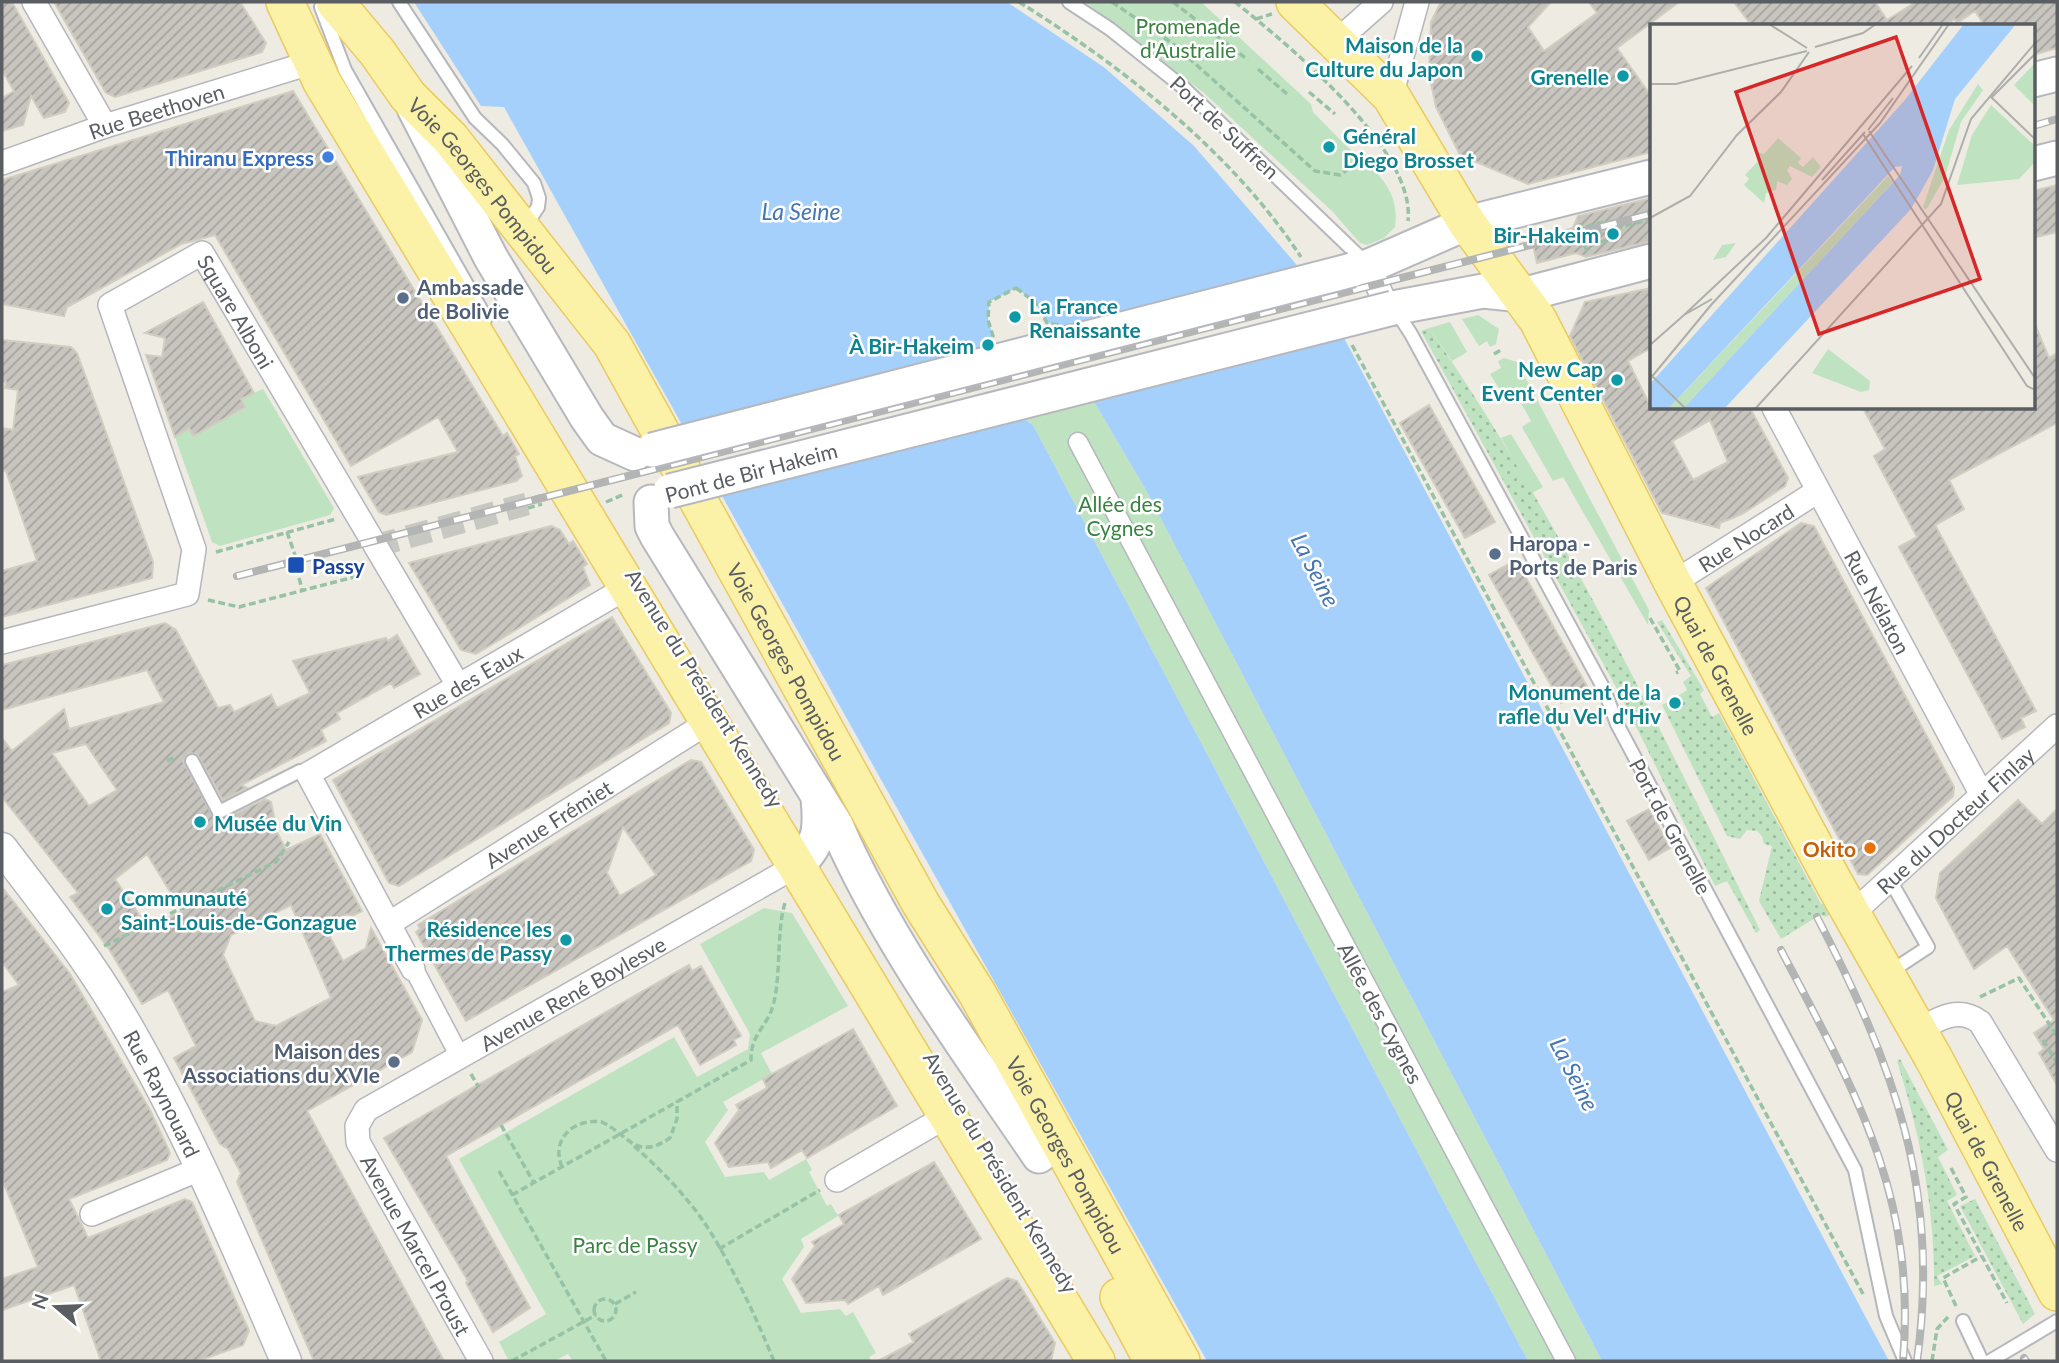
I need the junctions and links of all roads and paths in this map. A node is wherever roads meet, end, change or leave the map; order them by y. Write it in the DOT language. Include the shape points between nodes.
graph roads {
  1 [pos="34,2"];
  2 [pos="285,2"];
  3 [pos="319,2"];
  4 [pos="335,2"];
  5 [pos="399,2"];
  6 [pos="1019,2"];
  7 [pos="1069,2"];
  8 [pos="1112,2"];
  9 [pos="1173,2"];
  10 [pos="1235,2"];
  11 [pos="1381,2"];
  12 [pos="1416,2"];
  13 [pos="1298,3"];
  14 [pos="1337,41"];
  15 [pos="1248,60"];
  16 [pos="313,62"];
  17 [pos="1258,69"];
  18 [pos="2057,74"];
  19 [pos="2035,80"];
  20 [pos="1309,92"];
  21 [pos="1287,94"];
  22 [pos="408,96"];
  23 [pos="1391,96"];
  24 [pos="1335,114"];
  25 [pos="105,126"];
  26 [pos="1367,155"];
  27 [pos="2057,158"];
  28 [pos="2,163"];
  29 [pos="2035,164"];
  30 [pos="1650,177"];
  31 [pos="1414,196"];
  32 [pos="1406,199"];
  33 [pos="1650,219"];
  34 [pos="1467,223"];
  35 [pos="523,229"];
  36 [pos="1407,231"];
  37 [pos="1595,234"];
  38 [pos="1650,261"];
  39 [pos="1306,266"];
  40 [pos="1361,268"];
  41 [pos="1522,295"];
  42 [pos="1394,308"];
  43 [pos="494,332"];
  44 [pos="1347,336"];
  45 [pos="986,350"];
  46 [pos="1501,350"];
  47 [pos="1494,354"];
  48 [pos="1775,410"];
  49 [pos="555,439"];
  50 [pos="1077,442"];
  51 [pos="644,452"];
  52 [pos="1818,491"];
  53 [pos="653,494"];
  54 [pos="540,496"];
  55 [pos="525,501"];
  56 [pos="603,503"];
  57 [pos="542,504"];
  58 [pos="528,508"];
  59 [pos="344,517"];
  60 [pos="287,532"];
  61 [pos="219,548"];
  62 [pos="295,555"];
  63 [pos="358,576"];
  64 [pos="299,578"];
  65 [pos="1673,583"];
  66 [pos="626,588"];
  67 [pos="302,589"];
  68 [pos="187,594"];
  69 [pos="1650,618"];
  70 [pos="2,642"];
  71 [pos="1676,673"];
  72 [pos="458,685"];
  73 [pos="704,686"];
  74 [pos="707,723"];
  75 [pos="2057,726"];
  76 [pos="192,761"];
  77 [pos="308,774"];
  78 [pos="1982,795"];
  79 [pos="818,798"];
  80 [pos="289,842"];
  81 [pos="2,848"];
  82 [pos="806,858"];
  83 [pos="1890,880"];
  84 [pos="786,901"];
  85 [pos="921,904"];
  86 [pos="1853,913"];
  87 [pos="390,923"];
  88 [pos="84,956"];
  89 [pos="415,972"];
  90 [pos="1886,975"];
  91 [pos="1972,1001"];
  92 [pos="1918,1030"];
  93 [pos="2057,1036"];
  94 [pos="2043,1040"];
  95 [pos="2057,1062"];
  96 [pos="464,1063"];
  97 [pos="478,1086"];
  98 [pos="677,1101"];
  99 [pos="947,1116"];
  100 [pos="500,1125"];
  101 [pos="358,1126"];
  102 [pos="620,1134"];
  103 [pos="634,1146"];
  104 [pos="2057,1150"];
  105 [pos="1040,1156"];
  106 [pos="562,1167"];
  107 [pos="1951,1168"];
  108 [pos="200,1169"];
  109 [pos="499,1171"];
  110 [pos="837,1180"];
  111 [pos="534,1183"];
  112 [pos="815,1193"];
  113 [pos="512,1195"];
  114 [pos="92,1214"];
  115 [pos="719,1249"];
  116 [pos="1982,1256"];
  117 [pos="636,1292"];
  118 [pos="2057,1292"];
  119 [pos="2007,1303"];
  120 [pos="615,1304"];
  121 [pos="596,1315"];
  122 [pos="1886,1316"];
  123 [pos="1959,1316"];
  124 [pos="2057,1321"];
  125 [pos="583,1322"];
  126 [pos="1144,1357"];
  127 [pos="278,1359"];
  128 [pos="481,1361"];
  129 [pos="512,1361"];
  130 [pos="606,1361"];
  131 [pos="774,1361"];
  132 [pos="1096,1361"];
  133 [pos="1181,1361"];
  134 [pos="1566,1361"];
  135 [pos="1905,1361"];
  136 [pos="1932,1361"];
  137 [pos="1982,1361"];
  138 [pos="1990,1361"];
  1 -- 25 [label="street"];
  2 -- 16 [label="main road, Avenue du Président Kennedy"];
  3 -- 43 [label="lane" via="345,70"];
  4 -- 22 [label="main road, Voie Georges Pompidou"];
  5 -- 35 [label="lane" via="475,118 534,183 538,207"];
  6 -- 39 [label="path" via="1112,63 1196,136 1232,172"];
  7 -- 40 [label="lane, Port de Suffren" via="1184,88"];
  8 -- 26 [label="path" via="1172,43 1315,171 1340,175"];
  9 -- 15 [label="path"];
  10 -- 32 [label="path" via="1347,103 1392,163"];
  11 -- 14 [label="street"];
  12 -- 23 [label="street"];
  13 -- 14 [label="main road, Quai de Grenelle"];
  14 -- 23 [label="main road, Quai de Grenelle"];
  16 -- 25 [label="street, Rue Beethoven"];
  16 -- 66 [label="main road, Avenue du Président Kennedy"];
  17 -- 21 [label="path"];
  18 -- 19 [label="main road"];
  20 -- 24 [label="path"];
  22 -- 35 [label="main road, Voie Georges Pompidou" via="452,139"];
  22 -- 51 [label="main road" via="491,258 587,418 602,439"];
  23 -- 34 [label="main road, Quai de Grenelle"];
  25 -- 28 [label="street, Rue Beethoven"];
  27 -- 29 [label="main road"];
  30 -- 34 [label="main road"];
  31 -- 32 [label="path"];
  32 -- 36 [label="path"];
  33 -- 37 [label="path"];
  34 -- 40 [label="main road"];
  34 -- 41 [label="main road, Quai de Grenelle"];
  35 -- 85 [label="main road, Voie Georges Pompidou" via="612,344"];
  38 -- 41 [label="main road"];
  40 -- 42 [label="street"];
  40 -- 51 [label="main road, bridge"];
  41 -- 42 [label="main road, Pont de Bir Hakeim" via="1483,291"];
  41 -- 65 [label="main road, Quai de Grenelle"];
  42 -- 53 [label="main road, Pont de Bir Hakeim, bridge"];
  42 -- 122 [label="lane, Port de Grenelle" via="1604,689 1618,724 1855,1170"];
  44 -- 122 [label="path" via="1872,1310"];
  45 -- 45 [label="path" via="1036,337 1061,331 1058,325 1047,323 1035,302 1016,288 989,302 993,336"];
  46 -- 47 [label="path"];
  48 -- 52 [label="street, Rue Nélaton"];
  49 -- 73 [label="lane, Avenue du Président Kennedy"];
  50 -- 134 [label="street, Allée des Cygnes"];
  51 -- 53 [label="main road, Pont de Bir Hakeim" via="647,498"];
  52 -- 65 [label="street, Rue Nocard"];
  52 -- 78 [label="street, Rue Nélaton"];
  53 -- 56 [label="path"];
  53 -- 79 [label="main road" via="652,526 657,536"];
  54 -- 55 [label="path"];
  57 -- 58 [label="path"];
  59 -- 60 [label="path"];
  60 -- 61 [label="path"];
  60 -- 62 [label="path"];
  63 -- 67 [label="path"];
  64 -- 67 [label="path"];
  65 -- 86 [label="main road, Quai de Grenelle"];
  66 -- 72 [label="street, Rue des Eaux"];
  66 -- 74 [label="main road, Avenue du Président Kennedy"];
  67 -- 68 [label="path" via="239,607"];
  68 -- 70 [label="street"];
  68 -- 72 [label="street, Square Alboni" via="194,549 110,305 202,253"];
  69 -- 71 [label="path" via="1680,671"];
  72 -- 77 [label="street, Rue des Eaux"];
  74 -- 82 [label="main road, Avenue du Président Kennedy"];
  74 -- 87 [label="street, Avenue Frémiet"];
  75 -- 78 [label="street, Rue du Docteur Finlay"];
  76 -- 77 [label="lane" via="219,812 300,771"];
  77 -- 87 [label="street"];
  78 -- 83 [label="street, Rue du Docteur Finlay"];
  79 -- 82 [label="main road" via="821,830"];
  79 -- 105 [label="main road" via="930,992"];
  80 -- 88 [label="path" via="276,862"];
  81 -- 88 [label="street, Rue Raynouard"];
  82 -- 96 [label="street, Avenue René Boylesve"];
  82 -- 99 [label="main road, Avenue du Président Kennedy"];
  83 -- 86 [label="street, Rue du Docteur Finlay"];
  83 -- 90 [label="lane" via="1928,947"];
  84 -- 98 [label="path" via="771,1005 752,1042 751,1060"];
  85 -- 105 [label="main road"];
  85 -- 133 [label="main road, Voie Georges Pompidou" via="976,993"];
  86 -- 90 [label="main road, Quai de Grenelle"];
  87 -- 89 [label="street"];
  88 -- 108 [label="street, Rue Raynouard" via="123,1018"];
  89 -- 96 [label="street"];
  90 -- 92 [label="main road, Quai de Grenelle"];
  91 -- 93 [label="path" via="2019,978"];
  92 -- 104 [label="street" via="1947,1015 1964,1014 1980,1021"];
  92 -- 118 [label="main road, Quai de Grenelle"];
  94 -- 95 [label="path"];
  96 -- 97 [label="path"];
  96 -- 101 [label="street, Avenue René Boylesve" via="366,1110"];
  98 -- 102 [label="path"];
  98 -- 103 [label="path" via="670,1138 651,1148"];
  99 -- 110 [label="street"];
  99 -- 132 [label="main road, Avenue du Président Kennedy"];
  100 -- 111 [label="path"];
  101 -- 128 [label="street, Avenue Marcel Proust" via="358,1142"];
  102 -- 103 [label="path"];
  102 -- 106 [label="path"];
  102 -- 106 [label="path" via="602,1122 574,1125 560,1145"];
  103 -- 115 [label="path" via="687,1199"];
  105 -- 126 [label="main road"];
  106 -- 111 [label="path"];
  107 -- 116 [label="path" via="1966,1197 1954,1205"];
  108 -- 114 [label="street"];
  108 -- 127 [label="street, Rue Raynouard"];
  109 -- 113 [label="path"];
  111 -- 113 [label="path"];
  112 -- 115 [label="path"];
  113 -- 125 [label="path"];
  115 -- 131 [label="path"];
  116 -- 119 [label="path"];
  116 -- 123 [label="path" via="1944,1278"];
  117 -- 120 [label="path"];
  120 -- 121 [label="path" via="602,1300 596,1304"];
  120 -- 121 [label="path" via="612,1318"];
  121 -- 125 [label="path"];
  122 -- 135 [label="lane, Port de Grenelle"];
  123 -- 136 [label="path" via="1937,1329"];
  123 -- 137 [label="lane"];
  124 -- 138 [label="lane"];
  125 -- 129 [label="path"];
  125 -- 130 [label="path"];
}
